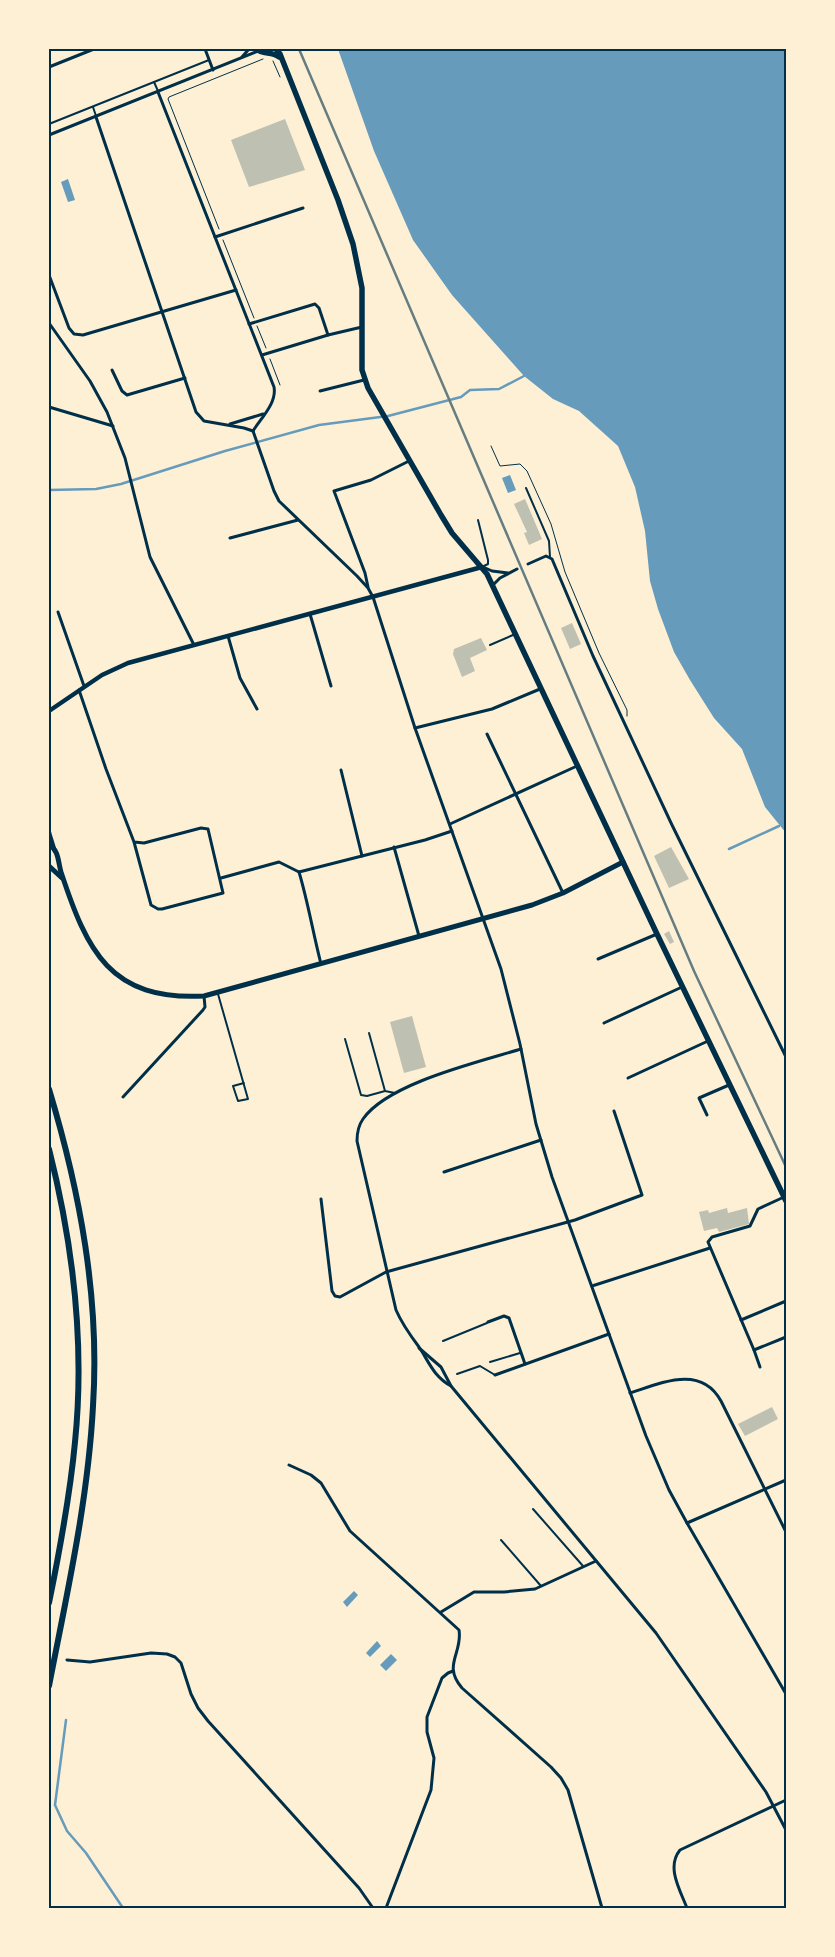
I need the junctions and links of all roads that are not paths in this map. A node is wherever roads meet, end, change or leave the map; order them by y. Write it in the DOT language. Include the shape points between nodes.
graph roads {
  1 [pos="94,49"];
  2 [pos="205,49"];
  3 [pos="249,49"];
  4 [pos="276,49"];
  5 [pos="257,50"];
  6 [pos="269,53"];
  7 [pos="281,58"];
  8 [pos="209,60"];
  9 [pos="240,60"];
  10 [pos="49,67"];
  11 [pos="213,70"];
  12 [pos="154,82"];
  13 [pos="158,92"];
  14 [pos="92,107"];
  15 [pos="96,117"];
  16 [pos="49,124"];
  17 [pos="49,135"];
  18 [pos="303,208"];
  19 [pos="216,237"];
  20 [pos="49,275"];
  21 [pos="236,290"];
  22 [pos="164,312"];
  23 [pos="49,323"];
  24 [pos="250,324"];
  25 [pos="362,327"];
  26 [pos="328,336"];
  27 [pos="262,355"];
  28 [pos="112,370"];
  29 [pos="185,378"];
  30 [pos="364,380"];
  31 [pos="320,392"];
  32 [pos="49,408"];
  33 [pos="263,414"];
  34 [pos="226,424"];
  35 [pos="113,426"];
  36 [pos="253,431"];
  37 [pos="410,461"];
  38 [pos="526,488"];
  39 [pos="298,520"];
  40 [pos="478,520"];
  41 [pos="230,538"];
  42 [pos="550,557"];
  43 [pos="528,564"];
  44 [pos="482,567"];
  45 [pos="517,569"];
  46 [pos="509,572"];
  47 [pos="493,586"];
  48 [pos="368,588"];
  49 [pos="373,596"];
  50 [pos="58,612"];
  51 [pos="310,614"];
  52 [pos="516,634"];
  53 [pos="228,636"];
  54 [pos="194,645"];
  55 [pos="490,645"];
  56 [pos="84,686"];
  57 [pos="331,686"];
  58 [pos="541,688"];
  59 [pos="79,690"];
  60 [pos="257,709"];
  61 [pos="49,711"];
  62 [pos="415,728"];
  63 [pos="487,734"];
  64 [pos="578,766"];
  65 [pos="341,770"];
  66 [pos="516,794"];
  67 [pos="450,824"];
  68 [pos="452,831"];
  69 [pos="49,833"];
  70 [pos="134,842"];
  71 [pos="49,846"];
  72 [pos="394,848"];
  73 [pos="54,849"];
  74 [pos="362,856"];
  75 [pos="56,859"];
  76 [pos="623,862"];
  77 [pos="49,866"];
  78 [pos="299,872"];
  79 [pos="221,878"];
  80 [pos="64,880"];
  81 [pos="563,893"];
  82 [pos="484,918"];
  83 [pos="656,934"];
  84 [pos="419,937"];
  85 [pos="598,959"];
  86 [pos="322,964"];
  87 [pos="682,987"];
  88 [pos="218,993"];
  89 [pos="204,996"];
  90 [pos="604,1023"];
  91 [pos="369,1033"];
  92 [pos="345,1039"];
  93 [pos="708,1041"];
  94 [pos="521,1049"];
  95 [pos="786,1057"];
  96 [pos="628,1078"];
  97 [pos="244,1083"];
  98 [pos="730,1084"];
  99 [pos="49,1089"];
  100 [pos="385,1090"];
  101 [pos="397,1093"];
  102 [pos="123,1097"];
  103 [pos="614,1111"];
  104 [pos="707,1115"];
  105 [pos="541,1140"];
  106 [pos="49,1149"];
  107 [pos="444,1172"];
  108 [pos="321,1199"];
  109 [pos="785,1199"];
  110 [pos="568,1222"];
  111 [pos="710,1248"];
  112 [pos="386,1272"];
  113 [pos="592,1286"];
  114 [pos="786,1301"];
  115 [pos="741,1320"];
  116 [pos="488,1322"];
  117 [pos="609,1334"];
  118 [pos="786,1337"];
  119 [pos="443,1341"];
  120 [pos="419,1348"];
  121 [pos="754,1350"];
  122 [pos="522,1352"];
  123 [pos="490,1362"];
  124 [pos="525,1364"];
  125 [pos="760,1367"];
  126 [pos="457,1374"];
  127 [pos="495,1375"];
  128 [pos="451,1386"];
  129 [pos="630,1393"];
  130 [pos="289,1465"];
  131 [pos="786,1480"];
  132 [pos="765,1489"];
  133 [pos="533,1509"];
  134 [pos="687,1523"];
  135 [pos="786,1532"];
  136 [pos="501,1540"];
  137 [pos="596,1561"];
  138 [pos="585,1568"];
  139 [pos="541,1586"];
  140 [pos="49,1603"];
  141 [pos="440,1612"];
  142 [pos="67,1660"];
  143 [pos="453,1671"];
  144 [pos="49,1686"];
  145 [pos="786,1694"];
  146 [pos="786,1800"];
  147 [pos="774,1806"];
  148 [pos="786,1830"];
  149 [pos="373,1908"];
  150 [pos="386,1908"];
  151 [pos="602,1908"];
  152 [pos="687,1908"];
  1 -- 10 [label="street"];
  2 -- 8 [label="street"];
  3 -- 9 [label="street"];
  4 -- 7 [label="main road"];
  5 -- 6 [label="main road"];
  5 -- 9 [label="street"];
  6 -- 7 [label="main road"];
  7 -- 25 [label="main road" via="353,244 362,288"];
  8 -- 11 [label="street"];
  8 -- 12 [label="lane"];
  9 -- 11 [label="street"];
  11 -- 13 [label="street"];
  12 -- 13 [label="lane"];
  12 -- 14 [label="lane"];
  13 -- 15 [label="street"];
  13 -- 19 [label="street"];
  14 -- 15 [label="lane"];
  14 -- 16 [label="lane"];
  15 -- 17 [label="street"];
  15 -- 22 [label="street"];
  18 -- 19 [label="street"];
  19 -- 21 [label="street"];
  20 -- 22 [label="street" via="69,328 78,335"];
  21 -- 22 [label="street"];
  21 -- 24 [label="street"];
  22 -- 29 [label="street"];
  23 -- 35 [label="street" via="90,381"];
  24 -- 26 [label="street" via="316,304"];
  24 -- 27 [label="street"];
  25 -- 26 [label="street"];
  25 -- 30 [label="main road"];
  26 -- 27 [label="street"];
  27 -- 33 [label="street" via="275,395"];
  28 -- 29 [label="street" via="126,395"];
  29 -- 34 [label="street" via="201,419"];
  30 -- 31 [label="street"];
  30 -- 37 [label="main road"];
  32 -- 35 [label="street"];
  33 -- 34 [label="street"];
  33 -- 36 [label="street"];
  34 -- 36 [label="street"];
  35 -- 54 [label="street" via="130,475 150,557"];
  36 -- 39 [label="street" via="276,496"];
  37 -- 44 [label="main road" via="452,533"];
  37 -- 48 [label="street" via="371,480 334,491"];
  38 -- 42 [label="lane" via="549,541"];
  39 -- 41 [label="street"];
  39 -- 48 [label="street"];
  40 -- 44 [label="lane" via="488,560 488,564"];
  42 -- 43 [label="street"];
  42 -- 95 [label="street" via="672,825"];
  44 -- 46 [label="street"];
  44 -- 47 [label="main road"];
  44 -- 49 [label="street"];
  45 -- 46 [label="street"];
  46 -- 47 [label="street"];
  47 -- 52 [label="main road"];
  48 -- 49 [label="street"];
  49 -- 51 [label="street"];
  49 -- 62 [label="street"];
  50 -- 56 [label="street"];
  51 -- 53 [label="street"];
  51 -- 57 [label="street"];
  52 -- 55 [label="lane"];
  52 -- 58 [label="main road"];
  53 -- 54 [label="street"];
  53 -- 60 [label="street" via="240,678"];
  54 -- 56 [label="street" via="121,666"];
  56 -- 59 [label="street"];
  58 -- 62 [label="street" via="492,709"];
  58 -- 64 [label="main road"];
  59 -- 61 [label="street"];
  59 -- 70 [label="street"];
  62 -- 67 [label="street"];
  63 -- 66 [label="street"];
  64 -- 66 [label="street"];
  64 -- 76 [label="main road"];
  65 -- 74 [label="street"];
  66 -- 67 [label="street"];
  66 -- 81 [label="street"];
  67 -- 68 [label="street"];
  68 -- 72 [label="street"];
  68 -- 82 [label="street"];
  69 -- 73 [label="street"];
  70 -- 79 [label="street" via="144,843 208,829"];
  70 -- 79 [label="street" via="149,902 154,908 222,895"];
  71 -- 73 [label="main road"];
  72 -- 74 [label="street"];
  72 -- 84 [label="street"];
  73 -- 75 [label="main road"];
  74 -- 78 [label="street"];
  75 -- 77 [label="main road"];
  75 -- 80 [label="main road"];
  76 -- 81 [label="main road"];
  76 -- 83 [label="main road"];
  77 -- 80 [label="main road"];
  78 -- 79 [label="street" via="279,862"];
  78 -- 86 [label="street"];
  80 -- 89 [label="main road" via="83,932 113,972 134,987 160,995"];
  81 -- 82 [label="main road"];
  82 -- 84 [label="main road"];
  82 -- 94 [label="street"];
  83 -- 85 [label="street"];
  83 -- 87 [label="main road"];
  84 -- 86 [label="main road"];
  86 -- 88 [label="main road"];
  87 -- 90 [label="street"];
  87 -- 93 [label="main road"];
  88 -- 89 [label="main road"];
  88 -- 97 [label="lane"];
  89 -- 102 [label="street" via="203,1010"];
  91 -- 100 [label="lane"];
  92 -- 100 [label="lane" via="361,1095"];
  93 -- 96 [label="street"];
  93 -- 98 [label="main road"];
  94 -- 101 [label="street" via="440,1074"];
  94 -- 105 [label="street"];
  97 -- 97 [label="lane" via="233,1086 238,1102 248,1098"];
  98 -- 104 [label="street" via="699,1098"];
  98 -- 109 [label="main road"];
  99 -- 144 [label="highway" via="73,1178 85,1242 90,1285 94,1404 80,1527"];
  100 -- 101 [label="lane"];
  101 -- 112 [label="street" via="366,1114 357,1135"];
  103 -- 110 [label="street" via="642,1195"];
  105 -- 107 [label="street"];
  105 -- 110 [label="street"];
  106 -- 140 [label="highway" via="68,1238 78,1364 72,1467"];
  108 -- 112 [label="street" via="334,1295 342,1297"];
  109 -- 111 [label="street" via="758,1209 750,1226 714,1236 709,1240"];
  110 -- 112 [label="street"];
  110 -- 113 [label="street"];
  111 -- 113 [label="street"];
  111 -- 115 [label="street"];
  112 -- 120 [label="street" via="399,1318"];
  113 -- 117 [label="street"];
  114 -- 115 [label="street"];
  115 -- 121 [label="street"];
  116 -- 119 [label="lane"];
  116 -- 122 [label="street" via="504,1316 509,1318"];
  117 -- 124 [label="street"];
  117 -- 129 [label="street"];
  118 -- 121 [label="street"];
  120 -- 128 [label="street" via="437,1376"];
  120 -- 128 [label="street" via="441,1367"];
  121 -- 125 [label="street"];
  122 -- 123 [label="lane"];
  122 -- 124 [label="street"];
  124 -- 127 [label="street"];
  126 -- 127 [label="lane" via="480,1366"];
  128 -- 137 [label="street"];
  129 -- 132 [label="street" via="676,1380 696,1380 709,1386 717,1394"];
  129 -- 134 [label="street" via="653,1454"];
  130 -- 141 [label="street" via="321,1483 350,1531"];
  131 -- 132 [label="street"];
  132 -- 134 [label="street"];
  132 -- 135 [label="street"];
  133 -- 138 [label="lane"];
  134 -- 145 [label="street"];
  136 -- 139 [label="lane"];
  137 -- 138 [label="street"];
  137 -- 147 [label="street" via="656,1633"];
  138 -- 139 [label="street"];
  139 -- 141 [label="street" via="508,1592 474,1592"];
  141 -- 143 [label="street" via="459,1630"];
  142 -- 149 [label="street" via="90,1662 160,1653 176,1657 191,1694 208,1721 359,1888"];
  143 -- 150 [label="street" via="442,1678 427,1718 434,1758 431,1790"];
  143 -- 151 [label="street" via="462,1688 561,1778 568,1790"];
  146 -- 147 [label="street"];
  147 -- 148 [label="street"];
  147 -- 152 [label="street" via="680,1850 673,1868"];
}
